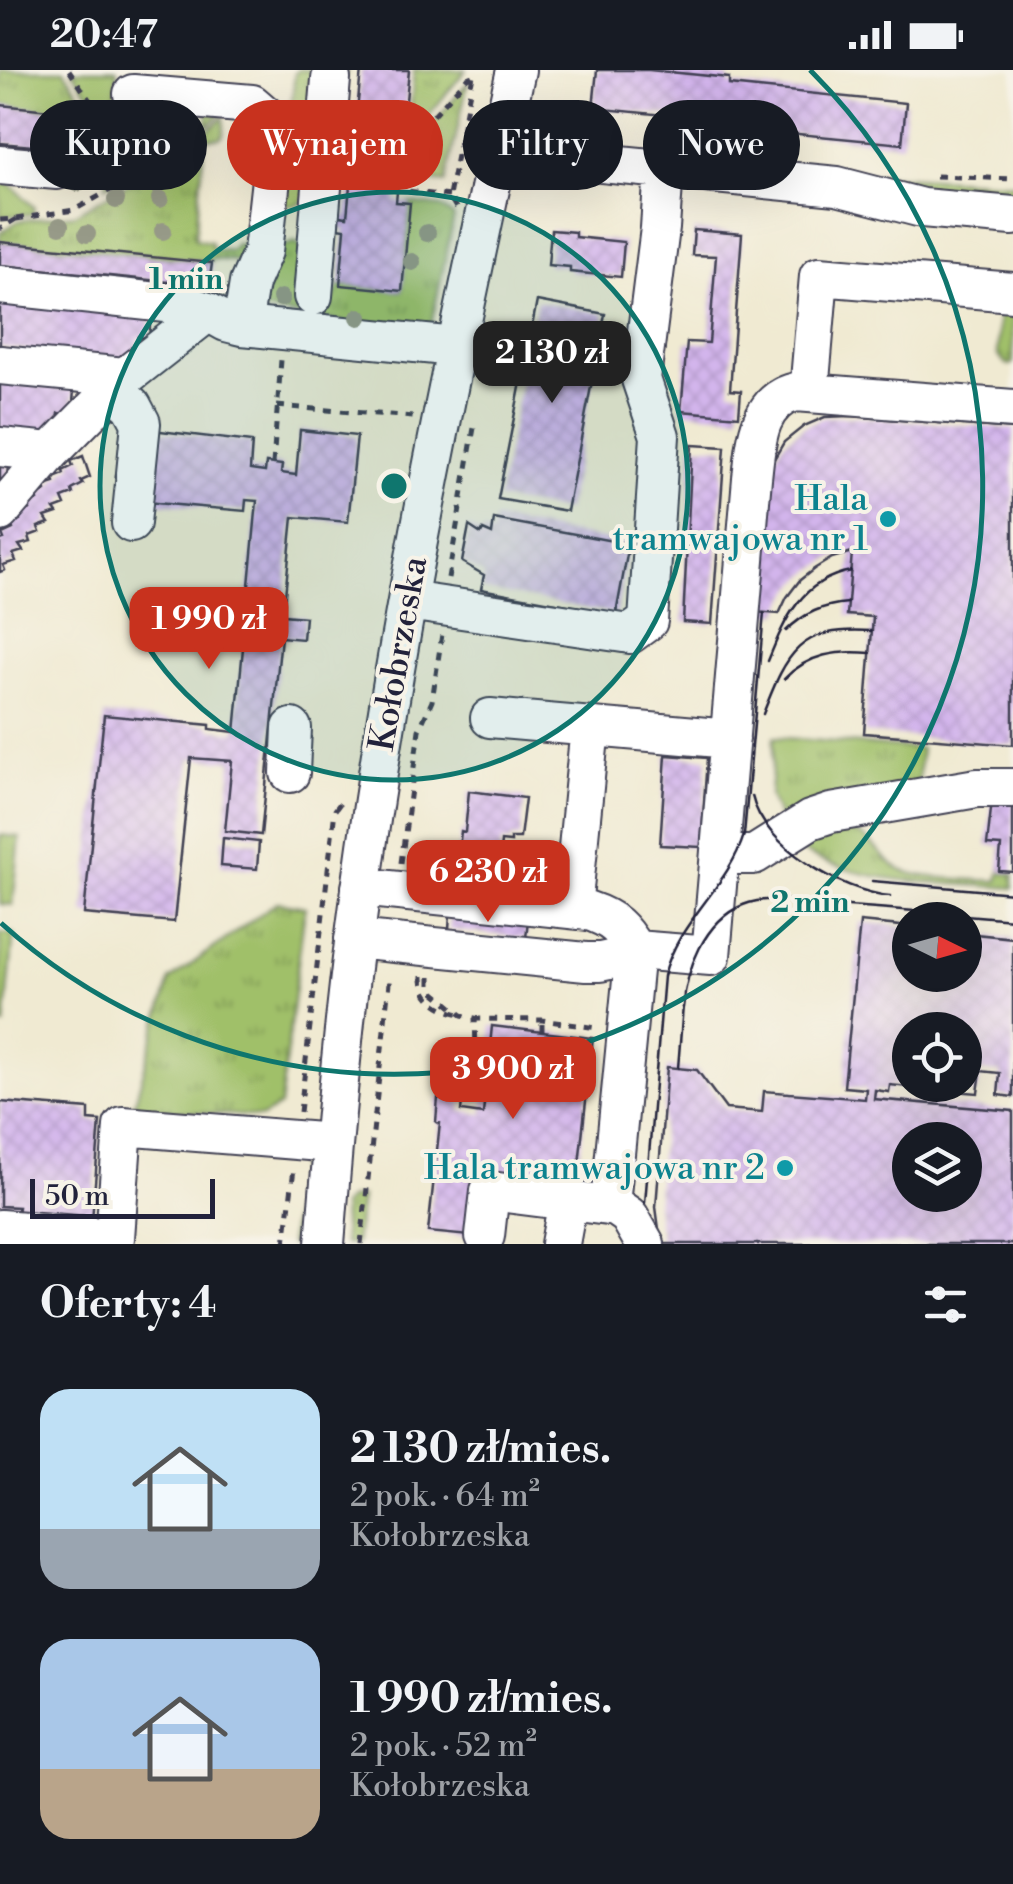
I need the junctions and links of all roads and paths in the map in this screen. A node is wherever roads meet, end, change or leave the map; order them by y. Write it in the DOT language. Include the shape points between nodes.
graph roads {
  1 [pos="516,70"];
  2 [pos="473,73"];
  3 [pos="332,79"];
  4 [pos="133,94"];
  5 [pos="509,100"];
  6 [pos="0,165"];
  7 [pos="30,168"];
  8 [pos="800,182"];
  9 [pos="110,190"];
  10 [pos="489,190"];
  11 [pos="663,190"];
  12 [pos="449,196"];
  13 [pos="461,216"];
  14 [pos="1013,216"];
  15 [pos="267,217"];
  16 [pos="16,219"];
  17 [pos="0,220"];
  18 [pos="320,220"];
  19 [pos="0,230"];
  20 [pos="0,286"];
  21 [pos="1013,292"];
  22 [pos="313,296"];
  23 [pos="208,312"];
  24 [pos="242,326"];
  25 [pos="282,332"];
  26 [pos="456,348"];
  27 [pos="0,365"];
  28 [pos="119,383"];
  29 [pos="809,392"];
  30 [pos="277,406"];
  31 [pos="1013,409"];
  32 [pos="476,417"];
  33 [pos="414,418"];
  34 [pos="0,447"];
  35 [pos="51,452"];
  36 [pos="274,464"];
  37 [pos="0,512"];
  38 [pos="131,523"];
  39 [pos="426,604"];
  40 [pos="490,718"];
  41 [pos="590,727"];
  42 [pos="292,728"];
  43 [pos="730,739"];
  44 [pos="290,773"];
  45 [pos="1013,788"];
  46 [pos="720,855"];
  47 [pos="379,889"];
  48 [pos="572,908"];
  49 [pos="354,939"];
  50 [pos="393,943"];
  51 [pos="635,950"];
  52 [pos="423,970"];
  53 [pos="430,985"];
  54 [pos="462,1015"];
  55 [pos="475,1018"];
  56 [pos="542,1020"];
  57 [pos="578,1026"];
  58 [pos="542,1032"];
  59 [pos="474,1103"];
  60 [pos="333,1143"];
  61 [pos="568,1200"];
  62 [pos="610,1205"];
  63 [pos="0,1229"];
  64 [pos="485,1236"];
  65 [pos="325,1244"];
  66 [pos="361,1244"];
  67 [pos="560,1244"];
  68 [pos="644,1244"];
  1 -- 5 [label="street, Kołobrzeska"];
  2 -- 12 [label="path"];
  2 -- 12 [label="path" via="412,132 407,192"];
  3 -- 18 [label="street"];
  4 -- 15 [label="street" via="252,104 273,122"];
  6 -- 7 [label="street"];
  8 -- 14 [label="street" via="922,208"];
  9 -- 16 [label="path" via="74,210"];
  10 -- 26 [label="street, Kołobrzeska"];
  11 -- 39 [label="street" via="641,379 660,436 648,621 630,634"];
  12 -- 13 [label="path"];
  15 -- 18 [label="street"];
  15 -- 24 [label="street"];
  16 -- 17 [label="path"];
  16 -- 19 [label="path"];
  18 -- 22 [label="street"];
  20 -- 23 [label="street"];
  21 -- 29 [label="street" via="819,276"];
  23 -- 24 [label="street"];
  23 -- 28 [label="street"];
  24 -- 25 [label="street"];
  25 -- 26 [label="street"];
  25 -- 30 [label="path"];
  26 -- 39 [label="street, Kołobrzeska" via="432,462"];
  27 -- 28 [label="street"];
  28 -- 35 [label="street"];
  28 -- 38 [label="street" via="142,423"];
  29 -- 31 [label="street"];
  29 -- 43 [label="street" via="773,403 758,434"];
  30 -- 33 [label="path"];
  30 -- 36 [label="path"];
  32 -- 39 [label="path"];
  34 -- 35 [label="street"];
  35 -- 37 [label="street"];
  39 -- 47 [label="street, Kołobrzeska"];
  39 -- 47 [label="path" via="442,630 432,701"];
  40 -- 41 [label="street"];
  41 -- 43 [label="street"];
  41 -- 48 [label="street"];
  42 -- 44 [label="street"];
  43 -- 46 [label="street"];
  45 -- 46 [label="street" via="830,813 754,855"];
  46 -- 51 [label="street" via="711,956"];
  47 -- 48 [label="street"];
  47 -- 49 [label="street, Kołobrzeska"];
  48 -- 51 [label="street" via="607,917"];
  49 -- 50 [label="street"];
  49 -- 60 [label="street, Kołobrzeska"];
  50 -- 51 [label="street" via="600,962"];
  50 -- 66 [label="path"];
  51 -- 62 [label="street"];
  52 -- 54 [label="path" via="428,997"];
  53 -- 54 [label="path"];
  54 -- 55 [label="path"];
  55 -- 56 [label="path"];
  55 -- 59 [label="path"];
  56 -- 57 [label="path"];
  56 -- 58 [label="path"];
  60 -- 63 [label="street" via="123,1126 114,1238"];
  60 -- 65 [label="street, Kołobrzeska"];
  61 -- 62 [label="street"];
  61 -- 64 [label="street" via="490,1191"];
  61 -- 67 [label="street"];
  62 -- 68 [label="street" via="630,1216"];
}
